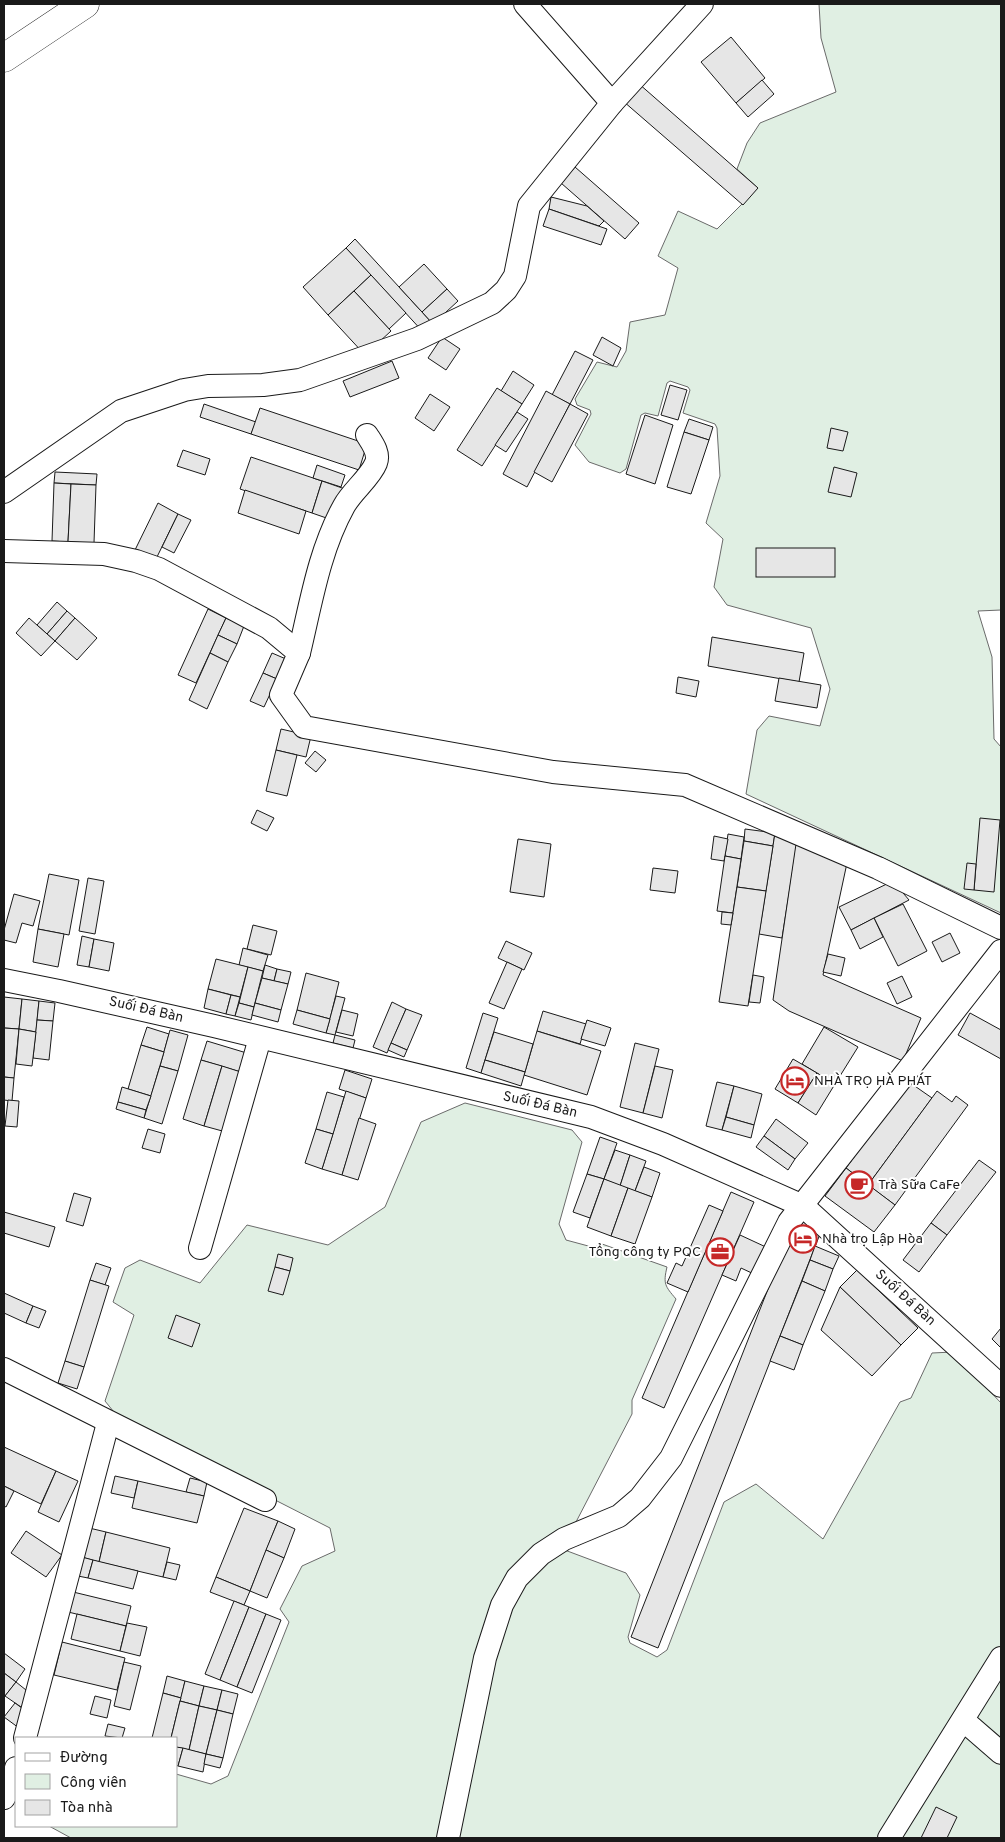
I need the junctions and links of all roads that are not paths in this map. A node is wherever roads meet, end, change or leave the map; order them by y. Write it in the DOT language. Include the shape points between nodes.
graph roads {
  1 [pos="85,4"];
  2 [pos="526,4"];
  3 [pos="702,4"];
  4 [pos="4,58"];
  5 [pos="612,103"];
  6 [pos="367,435"];
  7 [pos="4,492"];
  8 [pos="4,552"];
  9 [pos="299,653"];
  10 [pos="1001,928"];
  11 [pos="1001,951"];
  12 [pos="4,980"];
  13 [pos="260,1038"];
  14 [pos="803,1206"];
  15 [pos="200,1248"];
  16 [pos="4,1370"];
  17 [pos="1001,1386"];
  18 [pos="108,1422"];
  19 [pos="265,1500"];
  20 [pos="1001,1658"];
  21 [pos="963,1720"];
  22 [pos="25,1737"];
  23 [pos="1001,1753"];
  24 [pos="15,1772"];
  25 [pos="4,1798"];
  26 [pos="448,1838"];
  27 [pos="889,1838"];
  1 -- 4 [label="main road"];
  2 -- 5 [label="street"];
  3 -- 5 [label="street"];
  5 -- 7 [label="street" via="529,206 515,276 492,303 417,339 300,380 200,387 121,410"];
  6 -- 9 [label="street" via="377,454 377,461 344,505 325,546"];
  8 -- 9 [label="street" via="104,554 152,566 269,628"];
  9 -- 10 [label="street" via="281,695 304,727 554,772 685,785 878,868"];
  11 -- 14 [label="street"];
  12 -- 13 [label="street, Suối Đá Bàn"];
  13 -- 14 [label="street, Suối Đá Bàn" via="591,1117 663,1144"];
  13 -- 15 [label="street"];
  14 -- 17 [label="street, Suối Đá Bàn"];
  14 -- 26 [label="street" via="785,1229 671,1458 640,1498 618,1516 564,1539 541,1554 517,1578 502,1605 485,1658"];
  16 -- 18 [label="street"];
  18 -- 19 [label="street"];
  18 -- 22 [label="street"];
  20 -- 21 [label="street"];
  21 -- 23 [label="street"];
  21 -- 27 [label="street"];
  24 -- 25 [label="street"];
}
